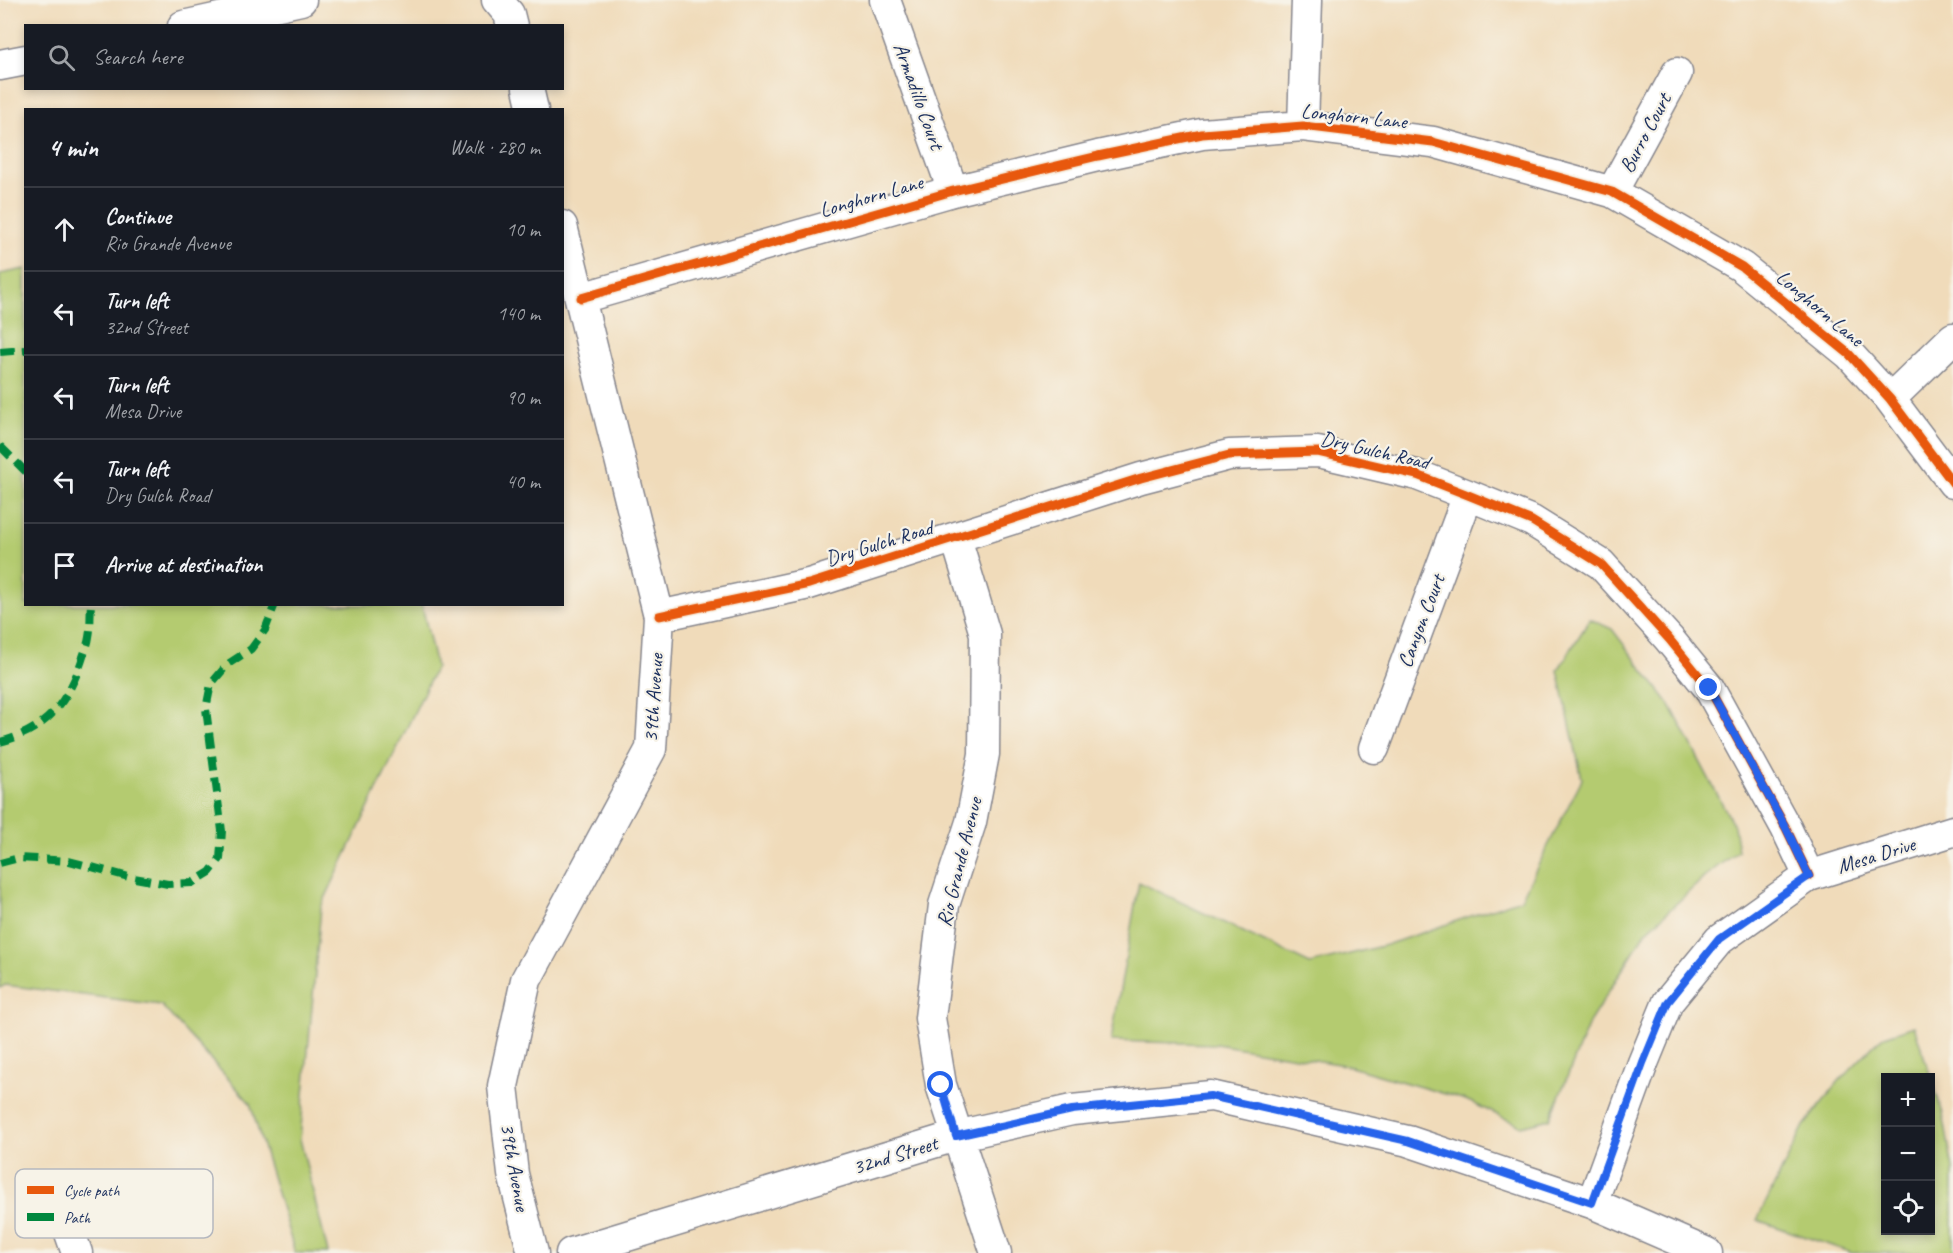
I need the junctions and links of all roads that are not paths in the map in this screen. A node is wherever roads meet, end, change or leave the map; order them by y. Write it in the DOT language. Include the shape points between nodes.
graph roads {
  1 [pos="301,0"];
  2 [pos="885,0"];
  3 [pos="1306,0"];
  4 [pos="192,24"];
  5 [pos="24,60"];
  6 [pos="0,65"];
  7 [pos="1677,73"];
  8 [pos="528,90"];
  9 [pos="533,108"];
  10 [pos="1304,126"];
  11 [pos="953,191"];
  12 [pos="1612,192"];
  13 [pos="564,234"];
  14 [pos="581,298"];
  15 [pos="1953,338"];
  16 [pos="1890,399"];
  17 [pos="1953,483"];
  18 [pos="1468,495"];
  19 [pos="956,538"];
  20 [pos="659,616"];
  21 [pos="1374,748"];
  22 [pos="1953,831"];
  23 [pos="1809,876"];
  24 [pos="956,1136"];
  25 [pos="1592,1203"];
  26 [pos="72,1238"];
  27 [pos="77,1253"];
  28 [pos="534,1253"];
  29 [pos="571,1253"];
  30 [pos="996,1253"];
  31 [pos="1707,1253"];
  1 -- 4 [label="street"];
  2 -- 11 [label="street, Armadillo Court"];
  3 -- 10 [label="street"];
  5 -- 6 [label="street"];
  7 -- 12 [label="street, Burro Court"];
  8 -- 9 [label="street"];
  10 -- 11 [label="street, Longhorn Lane" via="1202,134"];
  10 -- 12 [label="street, Longhorn Lane" via="1433,142"];
  11 -- 14 [label="street, Longhorn Lane"];
  12 -- 16 [label="street, Longhorn Lane" via="1742,267 1849,354"];
  13 -- 14 [label="street, 39th Avenue"];
  14 -- 20 [label="street, 39th Avenue"];
  15 -- 16 [label="street"];
  16 -- 17 [label="street, Longhorn Lane"];
  18 -- 19 [label="street, Dry Gulch Road" via="1417,475 1318,452 1229,455 1141,478"];
  18 -- 21 [label="street, Canyon Court"];
  18 -- 23 [label="street, Dry Gulch Road" via="1532,521 1601,564 1669,639 1709,688"];
  19 -- 20 [label="street, Dry Gulch Road" via="809,584"];
  19 -- 24 [label="street, Rio Grande Avenue" via="985,634 984,754 971,822 944,905 930,1018 941,1085"];
  20 -- 28 [label="street, 39th Avenue" via="651,749 526,980 503,1086 513,1174"];
  22 -- 23 [label="street, Mesa Drive"];
  23 -- 25 [label="street, Mesa Drive" via="1719,939 1668,1002"];
  24 -- 25 [label="street, 32nd Street" via="1072,1110 1210,1096 1408,1141"];
  24 -- 29 [label="street, 32nd Street"];
  24 -- 30 [label="street, Rio Grande Avenue"];
  25 -- 31 [label="street, 32nd Street"];
  26 -- 27 [label="street"];
}
